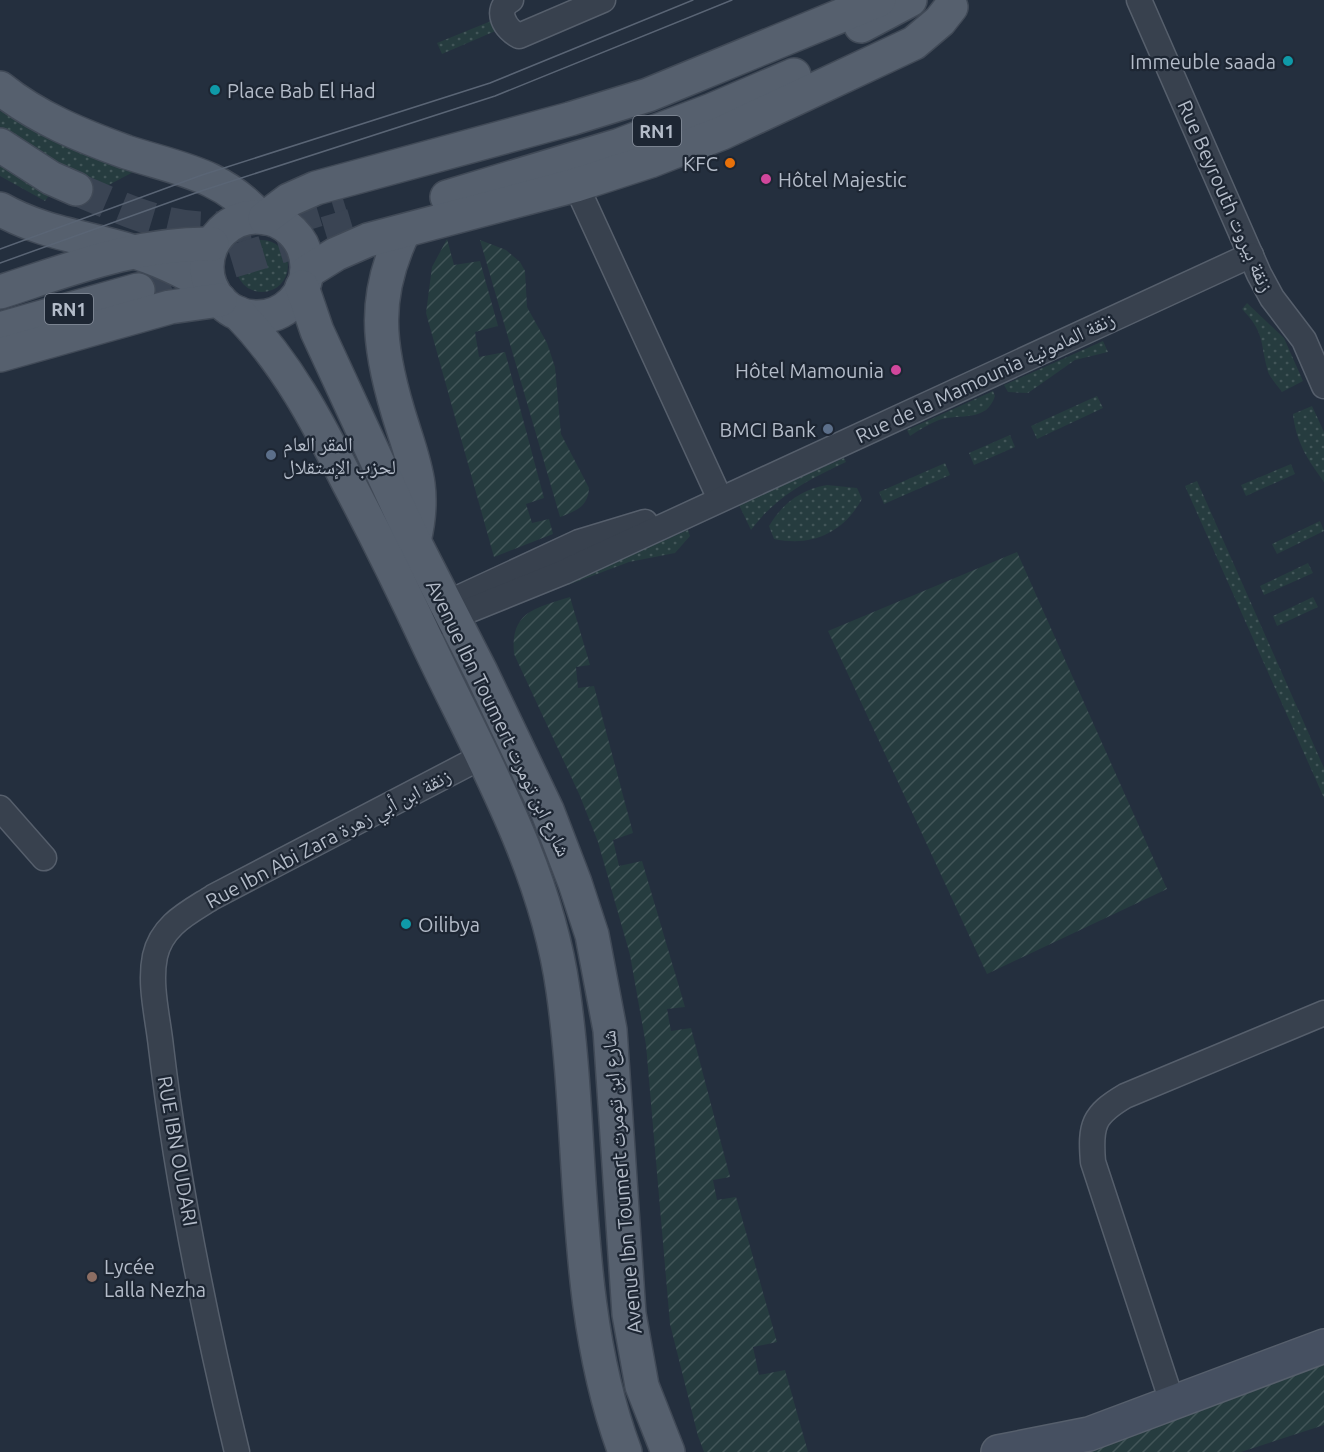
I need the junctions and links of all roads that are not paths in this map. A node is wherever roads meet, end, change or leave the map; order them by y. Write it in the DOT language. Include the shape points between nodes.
graph roads {
  1 [pos="510,0"];
  2 [pos="603,0"];
  3 [pos="879,0"];
  4 [pos="910,0"];
  5 [pos="1139,0"];
  6 [pos="959,3"];
  7 [pos="0,88"];
  8 [pos="0,145"];
  9 [pos="576,185"];
  10 [pos="76,189"];
  11 [pos="0,209"];
  12 [pos="262,218"];
  13 [pos="404,231"];
  14 [pos="212,244"];
  15 [pos="1251,255"];
  16 [pos="134,269"];
  17 [pos="305,279"];
  18 [pos="0,292"];
  19 [pos="223,300"];
  20 [pos="0,311"];
  21 [pos="0,329"];
  22 [pos="1314,335"];
  23 [pos="0,355"];
  24 [pos="1324,386"];
  25 [pos="720,499"];
  26 [pos="645,522"];
  27 [pos="414,541"];
  28 [pos="434,617"];
  29 [pos="483,756"];
  30 [pos="0,808"];
  31 [pos="44,858"];
  32 [pos="173,922"];
  33 [pos="1324,1013"];
  34 [pos="1324,1346"];
  35 [pos="1173,1405"];
  36 [pos="1089,1434"];
  37 [pos="237,1452"];
  38 [pos="625,1452"];
  39 [pos="668,1452"];
  40 [pos="998,1452"];
  41 [pos="1056,1452"];
  1 -- 2 [label="street" via="502,18 519,36"];
  3 -- 12 [label="main road" via="648,94 316,188"];
  4 -- 6 [label="main road, RN1" via="855,29 649,117 348,213 573,159 666,128"];
  5 -- 15 [label="street, Rue Beyrouth زنقة بيروت"];
  6 -- 9 [label="main road" via="914,43 714,136"];
  7 -- 12 [label="main road" via="40,115 88,137 223,185"];
  8 -- 10 [label="main road" via="51,178"];
  9 -- 13 [label="main road"];
  9 -- 25 [label="street"];
  11 -- 16 [label="main road"];
  12 -- 14 [label="main road" via="237,221"];
  12 -- 17 [label="main road" via="285,226 300,241 305,251"];
  13 -- 17 [label="main road" via="352,246"];
  13 -- 27 [label="main road" via="387,270 380,333 389,380 418,474 420,508"];
  14 -- 16 [label="main road" via="162,245"];
  14 -- 19 [label="main road" via="206,265"];
  15 -- 22 [label="street, Rue Beyrouth زنقة بيروت" via="1272,298"];
  15 -- 25 [label="street, Rue de la Mamounia زنقة المامونية"];
  16 -- 18 [label="main road"];
  16 -- 19 [label="main road" via="172,266"];
  16 -- 20 [label="main road, RN1"];
  16 -- 21 [label="main road, RN1"];
  17 -- 19 [label="main road" via="287,306 276,313 251,316"];
  17 -- 27 [label="main road, Avenue Ibn Toumert شارع ابن تومرت" via="317,331"];
  19 -- 23 [label="main road" via="170,307"];
  19 -- 28 [label="main road, Avenue Ibn Toumert شارع ابن تومرت" via="273,352 309,406"];
  22 -- 24 [label="street, Rue Beyrouth زنقة بيروت"];
  25 -- 28 [label="street, Rue de la Mamounia زنقة المامونية" via="564,572"];
  26 -- 28 [label="street" via="579,542"];
  27 -- 28 [label="main road, Avenue Ibn Toumert شارع ابن تومرت"];
  28 -- 29 [label="main road, Avenue Ibn Toumert شارع ابن تومرت"];
  28 -- 39 [label="main road, Avenue Ibn Toumert شارع ابن تومرت" via="482,672 563,848 592,935 610,1029 628,1314 642,1386"];
  29 -- 32 [label="street, Rue Ibn Abi Zara زنقة ابن أبي زهرة" via="332,833"];
  29 -- 38 [label="main road, Avenue Ibn Toumert شارع ابن تومرت" via="539,890 563,986 591,1309 608,1396"];
  30 -- 31 [label="street"];
  32 -- 37 [label="street, RUE IBN OUDARI" via="156,954 154,992 208,1325"];
  33 -- 35 [label="street" via="1125,1096 1109,1106 1093,1125 1093,1162"];
  34 -- 35 [label="street"];
  35 -- 36 [label="street"];
  36 -- 40 [label="street"];
  36 -- 41 [label="street"];
}
